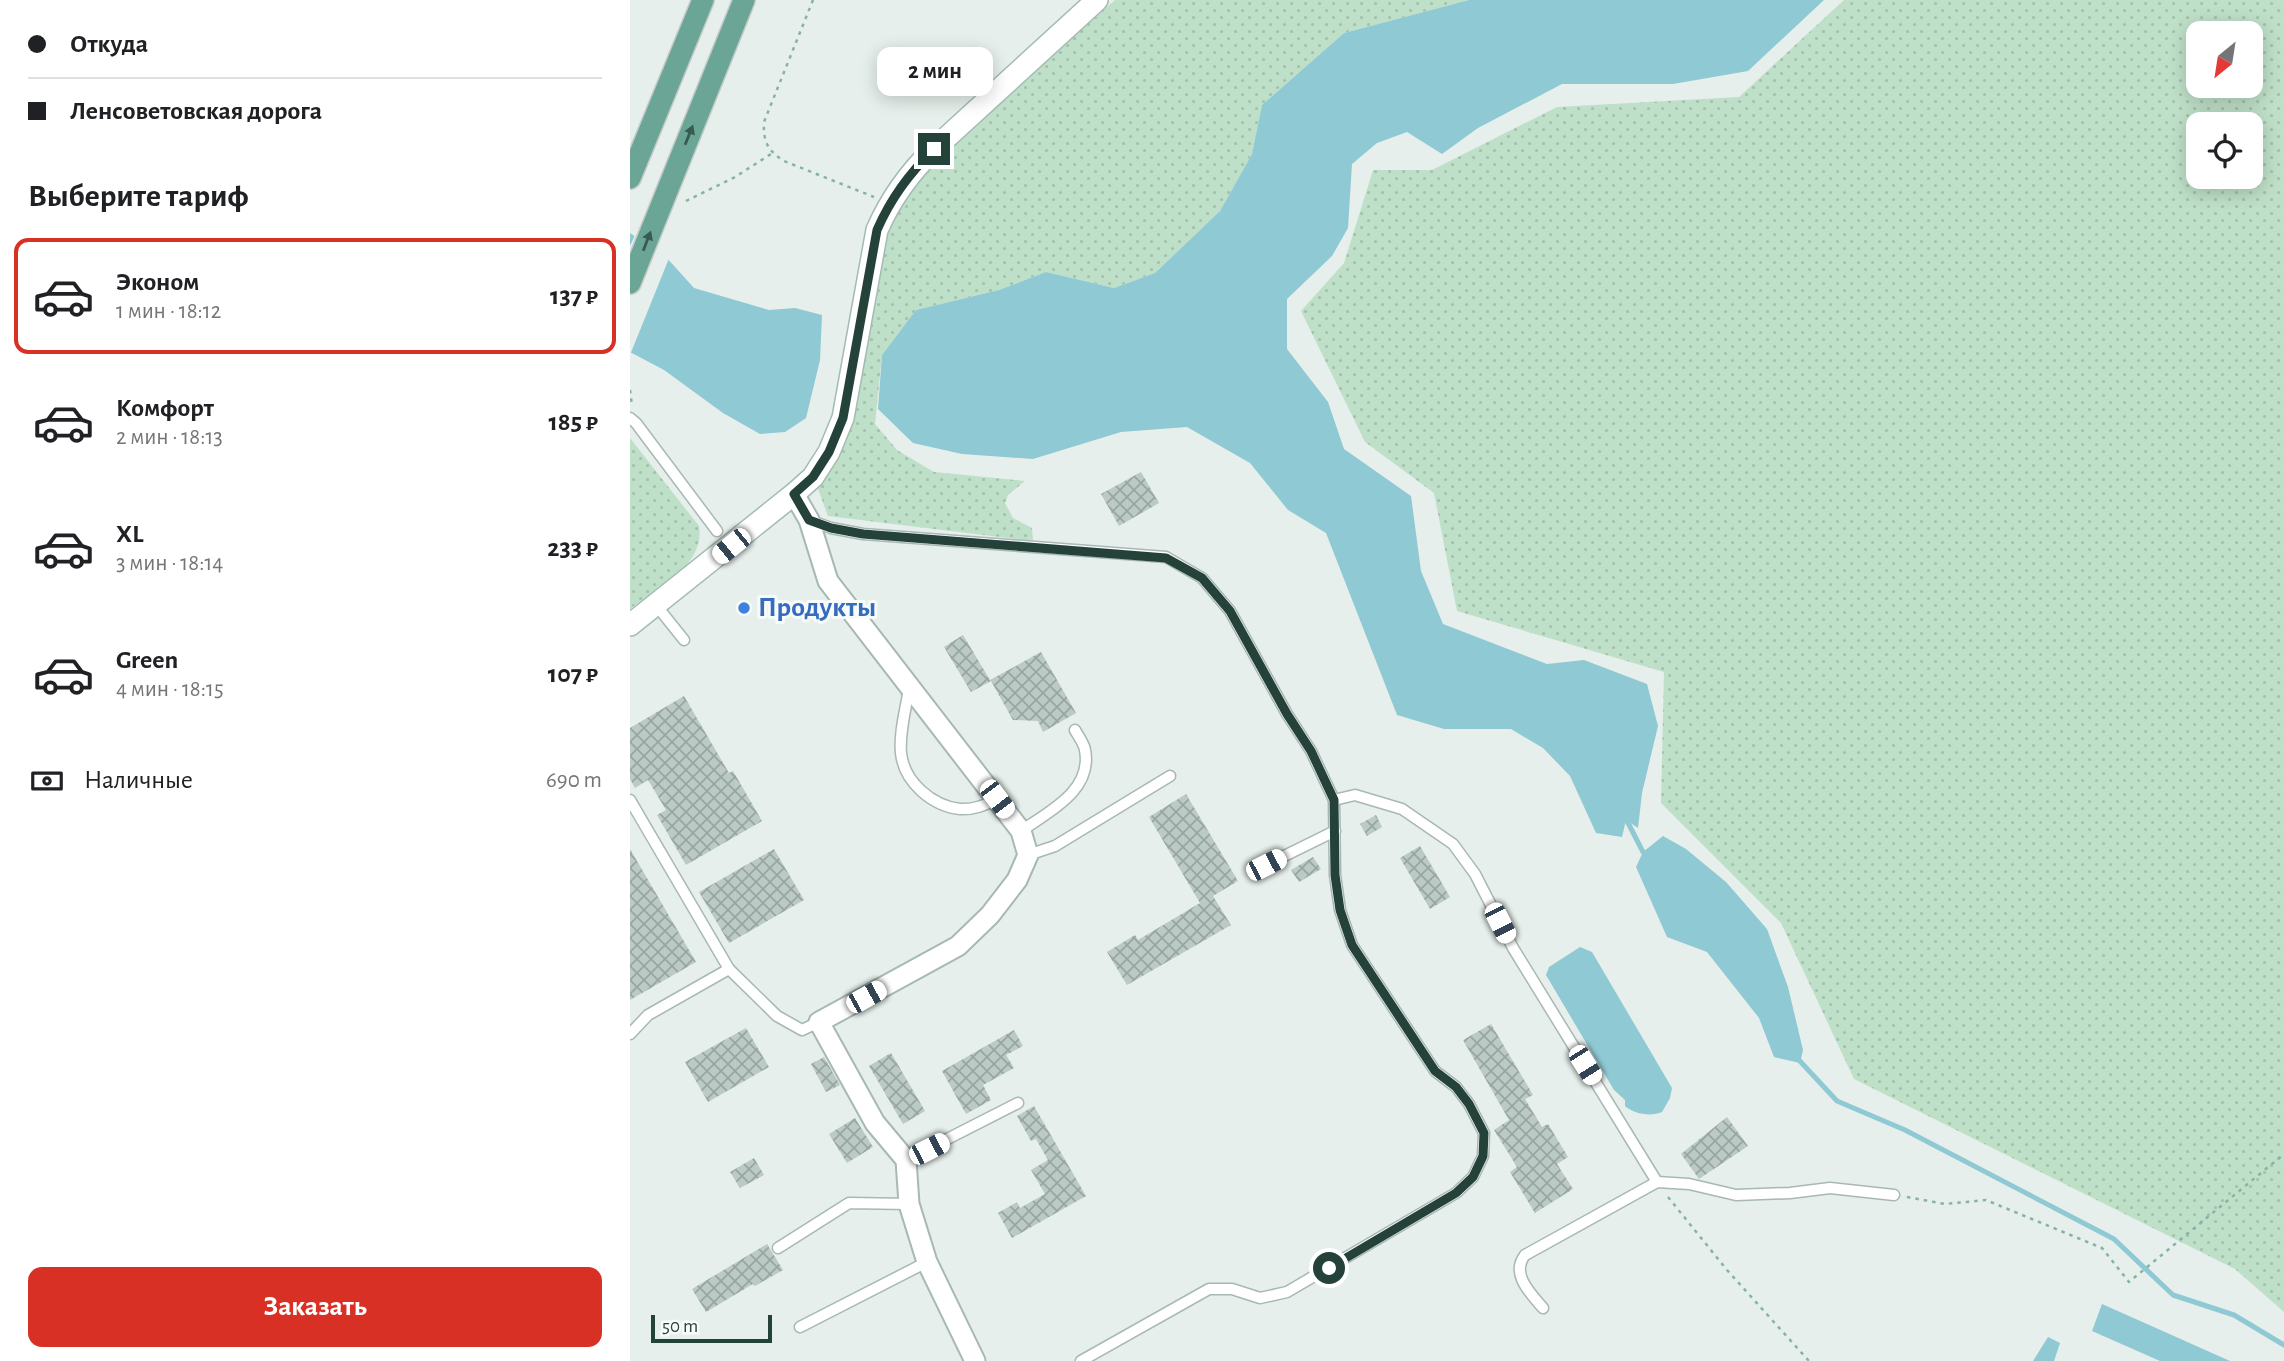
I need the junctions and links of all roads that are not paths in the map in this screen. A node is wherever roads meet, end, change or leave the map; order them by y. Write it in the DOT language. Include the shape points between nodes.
graph roads {
  1 [pos="703,0"];
  2 [pos="744,0"];
  3 [pos="1097,0"];
  4 [pos="630,178"];
  5 [pos="630,283"];
  6 [pos="630,418"];
  7 [pos="794,494"];
  8 [pos="809,520"];
  9 [pos="724,538"];
  10 [pos="656,605"];
  11 [pos="630,625"];
  12 [pos="684,640"];
  13 [pos="909,688"];
  14 [pos="1075,730"];
  15 [pos="1170,776"];
  16 [pos="997,799"];
  17 [pos="630,800"];
  18 [pos="1334,800"];
  19 [pos="1021,831"];
  20 [pos="1335,831"];
  21 [pos="1028,855"];
  22 [pos="1266,865"];
  23 [pos="729,969"];
  24 [pos="819,1022"];
  25 [pos="630,1034"];
  26 [pos="1018,1103"];
  27 [pos="906,1160"];
  28 [pos="1657,1182"];
  29 [pos="1894,1195"];
  30 [pos="909,1204"];
  31 [pos="778,1248"];
  32 [pos="927,1262"];
  33 [pos="1543,1308"];
  34 [pos="800,1327"];
  35 [pos="975,1361"];
  36 [pos="1081,1361"];
  1 -- 4 [label="main road"];
  5 -- 2 [label="main road, one-way"];
  3 -- 7 [label="street" via="911,171 889,203 877,230 843,418 813,477"];
  6 -- 9 [label="lane"];
  7 -- 8 [label="street"];
  7 -- 9 [label="street"];
  8 -- 13 [label="street" via="828,581"];
  8 -- 18 [label="lane" via="863,534 1166,558 1202,578 1230,611"];
  9 -- 10 [label="street"];
  10 -- 11 [label="street"];
  10 -- 12 [label="lane"];
  13 -- 16 [label="street"];
  13 -- 16 [label="lane" via="901,752 906,774 920,791 960,809 981,807"];
  14 -- 19 [label="lane" via="1085,749 1079,784 1070,798"];
  15 -- 21 [label="lane" via="1055,846"];
  16 -- 19 [label="street"];
  17 -- 23 [label="lane"];
  18 -- 20 [label="lane"];
  18 -- 28 [label="lane" via="1354,795 1402,809 1453,844"];
  19 -- 21 [label="street"];
  20 -- 22 [label="lane"];
  20 -- 36 [label="lane" via="1340,910 1352,945 1435,1071 1456,1087 1484,1133 1483,1156 1473,1177 1456,1193 1287,1292 1260,1298 1231,1289 1209,1289"];
  21 -- 24 [label="street" via="1017,880 958,946"];
  23 -- 24 [label="lane" via="777,1016 802,1030"];
  23 -- 25 [label="lane" via="648,1016"];
  24 -- 27 [label="street" via="875,1124"];
  26 -- 27 [label="lane"];
  27 -- 30 [label="street"];
  28 -- 29 [label="lane" via="1736,1195 1830,1188"];
  28 -- 33 [label="lane" via="1525,1255 1519,1272"];
  30 -- 31 [label="lane" via="849,1203"];
  30 -- 32 [label="street"];
  32 -- 34 [label="lane"];
  32 -- 35 [label="street"];
}
